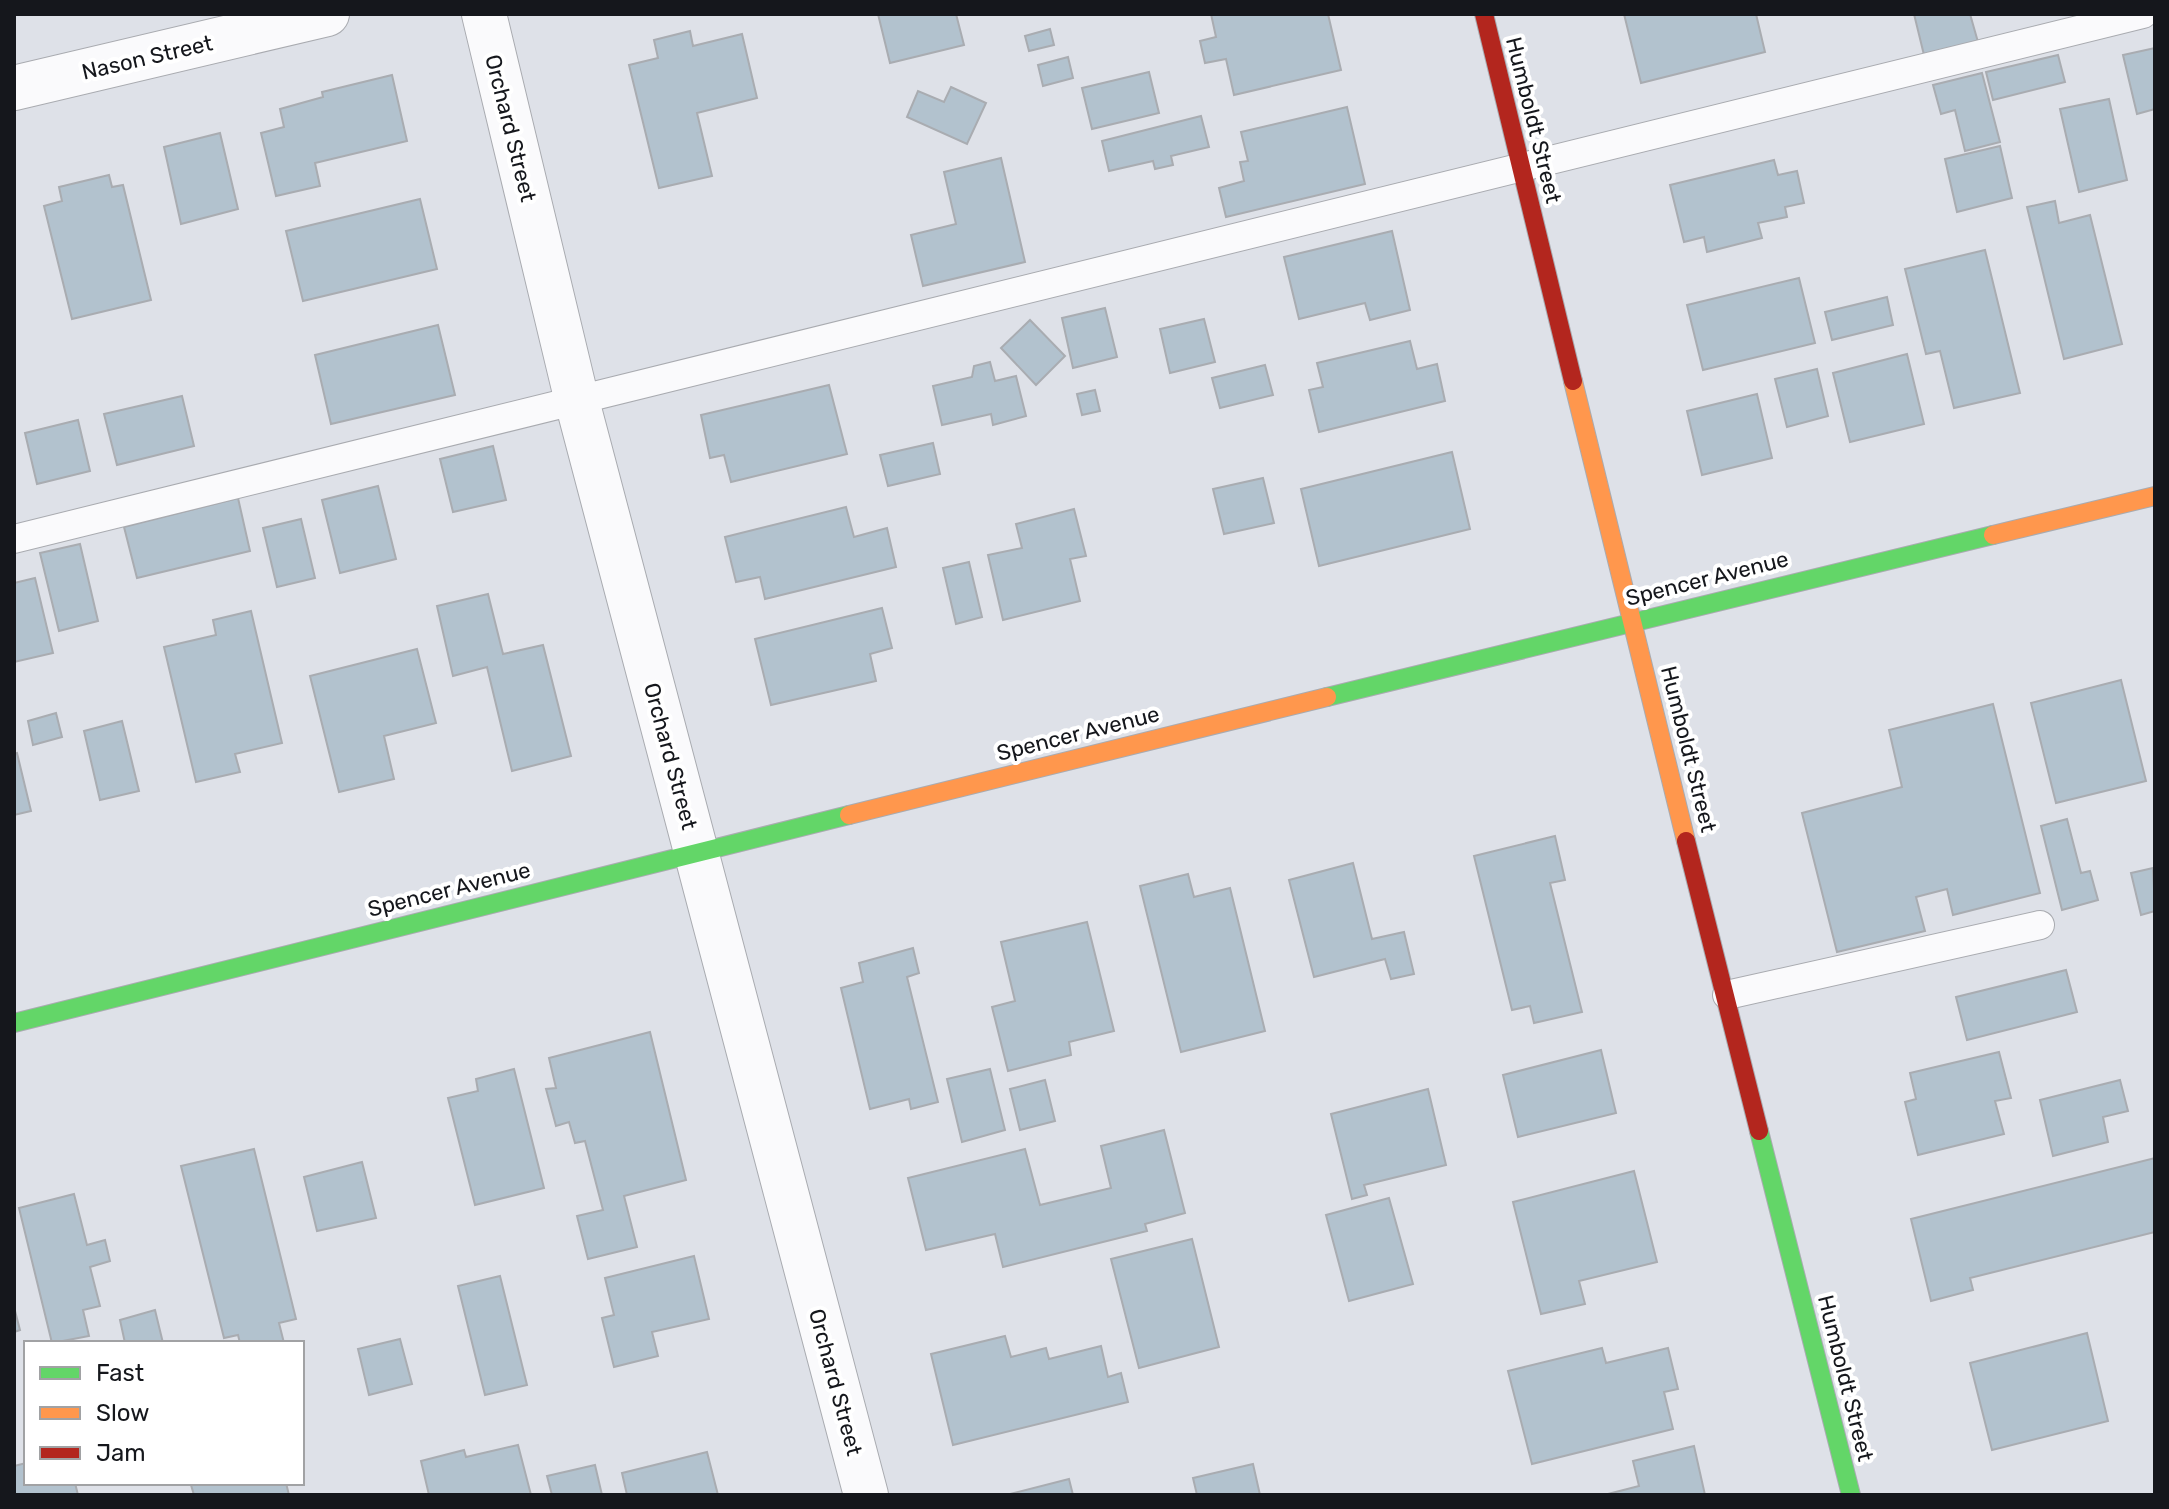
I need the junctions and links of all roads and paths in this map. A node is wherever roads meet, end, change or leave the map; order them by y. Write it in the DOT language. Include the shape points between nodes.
graph roads {
  1 [pos="327,14"];
  2 [pos="484,14"];
  3 [pos="1484,14"];
  4 [pos="2143,14"];
  5 [pos="14,88"];
  6 [pos="1521,169"];
  7 [pos="577,401"];
  8 [pos="2155,496"];
  9 [pos="14,539"];
  10 [pos="1631,622"];
  11 [pos="697,853"];
  12 [pos="2040,925"];
  13 [pos="1727,995"];
  14 [pos="14,1023"];
  15 [pos="866,1495"];
  16 [pos="1851,1495"];
  1 -- 5 [label="street, Nason Street"];
  2 -- 7 [label="street, Orchard Street"];
  3 -- 6 [label="street, Humboldt Street"];
  4 -- 6 [label="lane"];
  6 -- 7 [label="lane"];
  6 -- 10 [label="street, Humboldt Street"];
  7 -- 9 [label="lane"];
  7 -- 11 [label="street, Orchard Street"];
  8 -- 10 [label="street, Spencer Avenue"];
  10 -- 11 [label="street, Spencer Avenue"];
  10 -- 13 [label="street, Humboldt Street"];
  11 -- 14 [label="street, Spencer Avenue"];
  11 -- 15 [label="street, Orchard Street"];
  12 -- 13 [label="lane"];
  13 -- 16 [label="street, Humboldt Street"];
}
